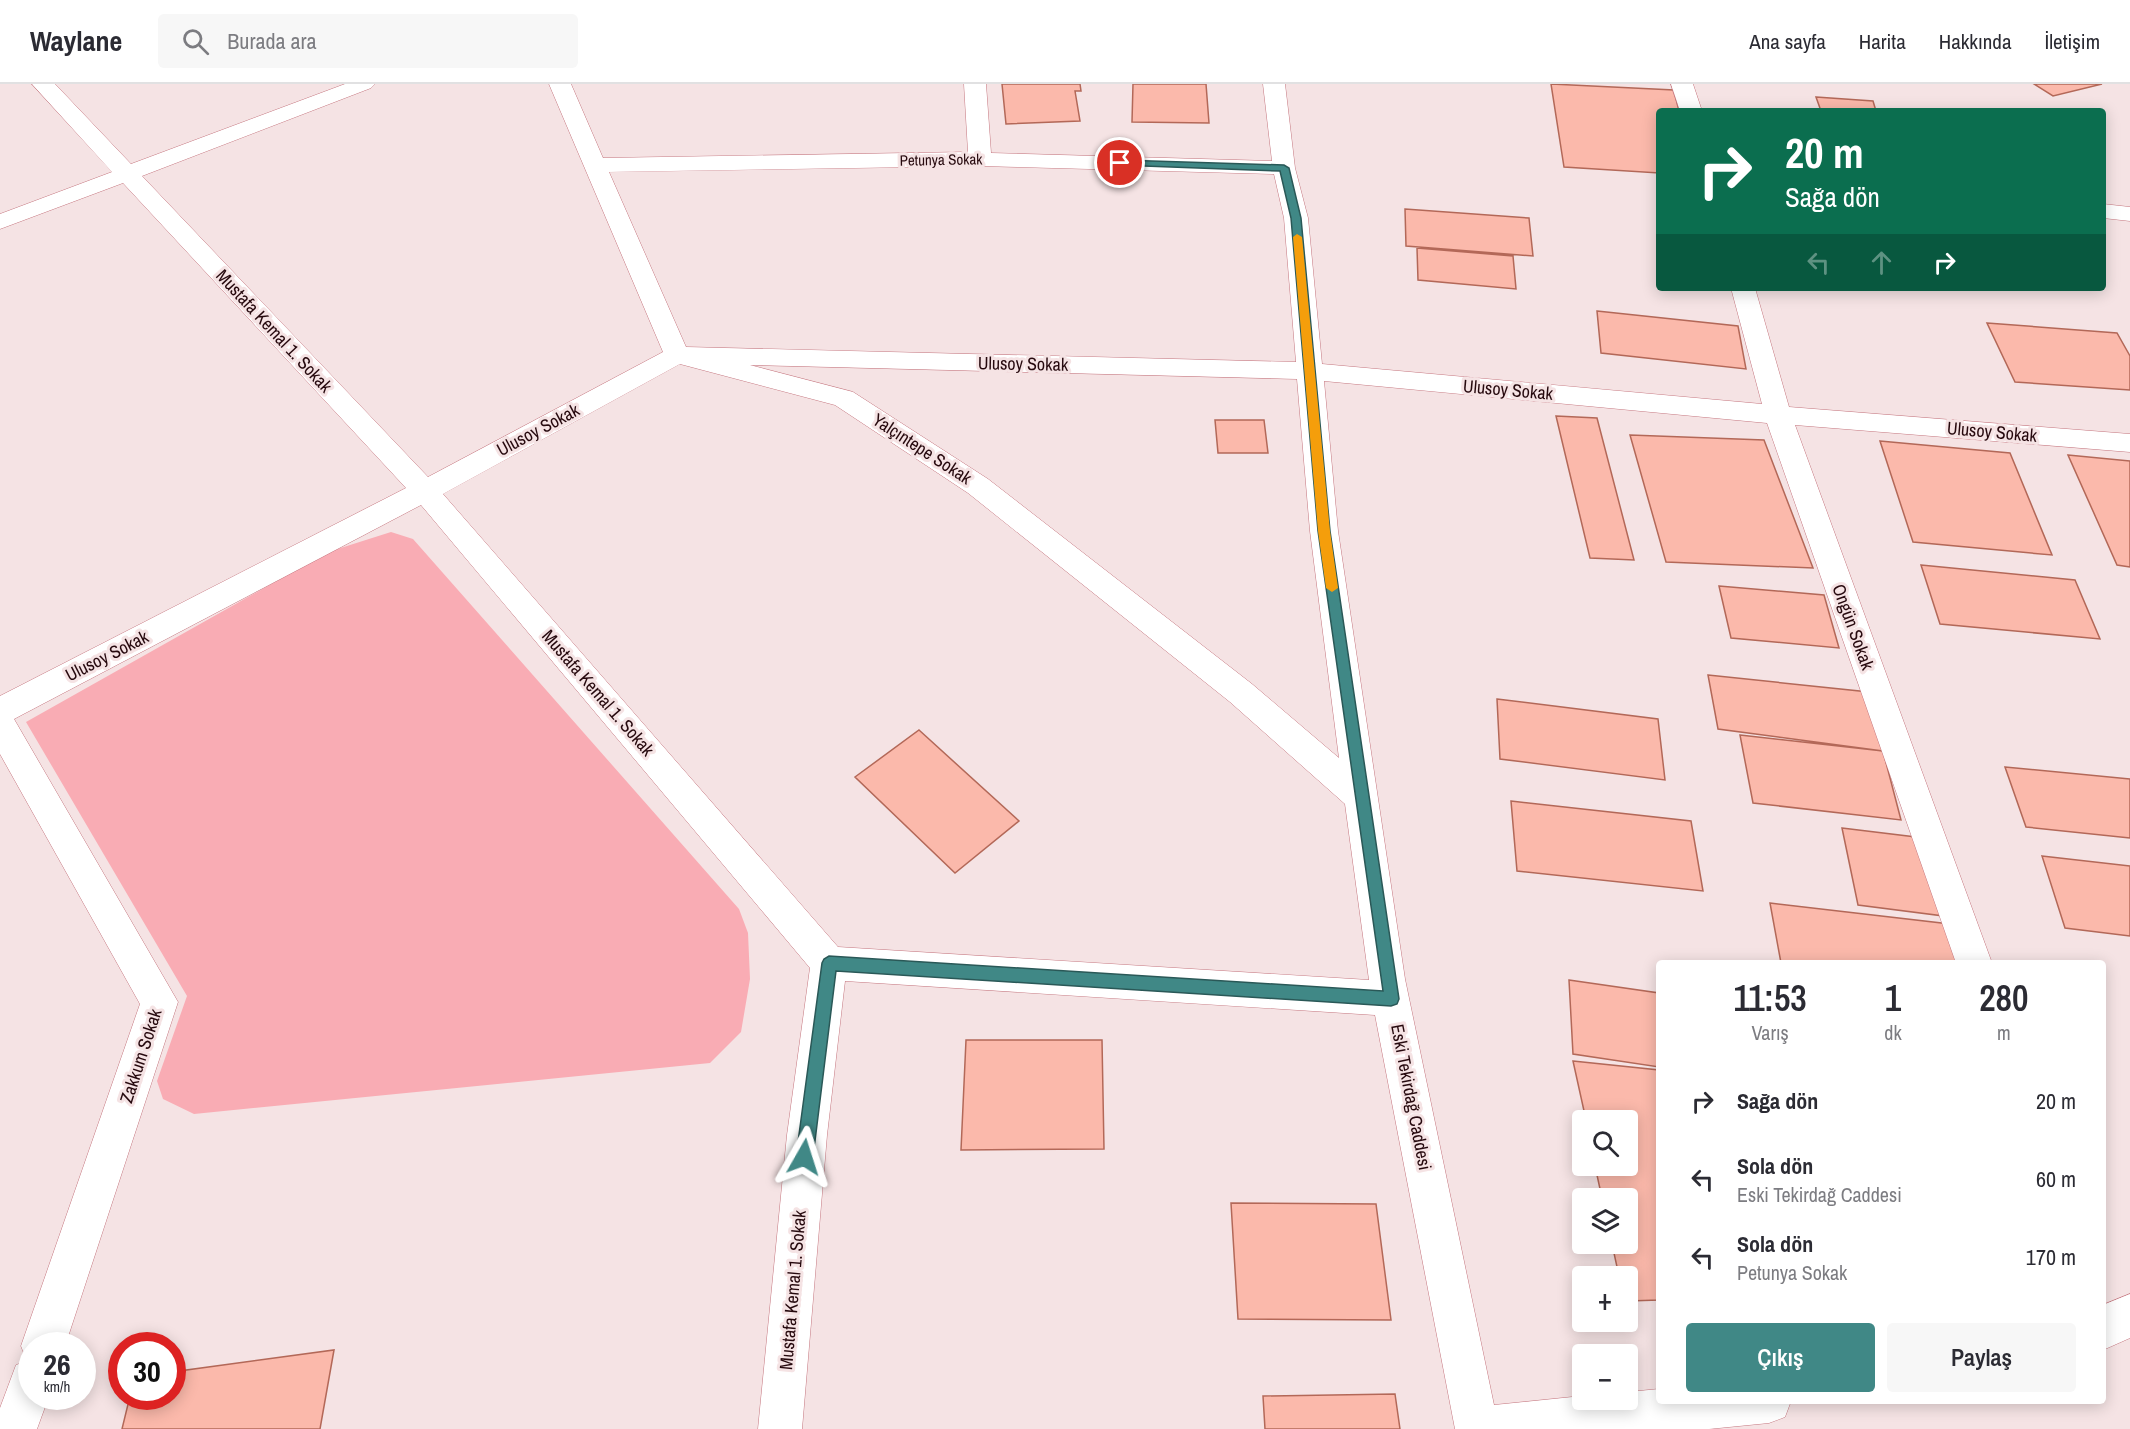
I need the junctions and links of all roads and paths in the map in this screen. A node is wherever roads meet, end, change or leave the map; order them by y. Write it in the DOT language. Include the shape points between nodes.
graph roads {
  1 [pos="43,84"];
  2 [pos="364,84"];
  3 [pos="560,84"];
  4 [pos="975,84"];
  5 [pos="1274,84"];
  6 [pos="1682,84"];
  7 [pos="1690,108"];
  8 [pos="980,159"];
  9 [pos="597,165"];
  10 [pos="1284,168"];
  11 [pos="126,176"];
  12 [pos="2106,211"];
  13 [pos="2130,214"];
  14 [pos="0,222"];
  15 [pos="1744,291"];
  16 [pos="677,355"];
  17 [pos="1309,371"];
  18 [pos="1778,415"];
  19 [pos="2130,443"];
  20 [pos="425,491"];
  21 [pos="0,711"];
  22 [pos="0,724"];
  23 [pos="1362,798"];
  24 [pos="1973,960"];
  25 [pos="829,963"];
  26 [pos="1391,999"];
  27 [pos="48,1332"];
  28 [pos="1738,1404"];
  29 [pos="22,1410"];
  30 [pos="15,1429"];
  31 [pos="780,1429"];
  32 [pos="1477,1429"];
  1 -- 11 [label="street, Mustafa Kemal 1. Sokak"];
  2 -- 11 [label="street"];
  3 -- 9 [label="street"];
  4 -- 8 [label="street"];
  5 -- 10 [label="street, Eski Tekirdağ Caddesi"];
  6 -- 7 [label="street"];
  8 -- 9 [label="street, Petunya Sokak"];
  8 -- 10 [label="street, Petunya Sokak"];
  9 -- 16 [label="street"];
  10 -- 17 [label="street, Eski Tekirdağ Caddesi" via="1296,218"];
  11 -- 14 [label="street"];
  11 -- 20 [label="street, Mustafa Kemal 1. Sokak"];
  12 -- 13 [label="street"];
  15 -- 18 [label="street, Ongün Sokak"];
  16 -- 17 [label="street, Ulusoy Sokak"];
  16 -- 20 [label="street, Ulusoy Sokak"];
  16 -- 23 [label="street, Yalçıntepe Sokak" via="844,398 978,486 1241,693"];
  17 -- 18 [label="street, Ulusoy Sokak"];
  17 -- 23 [label="street, Eski Tekirdağ Caddesi" via="1324,531"];
  18 -- 19 [label="street, Ulusoy Sokak"];
  18 -- 24 [label="street, Ongün Sokak"];
  20 -- 21 [label="street, Ulusoy Sokak"];
  20 -- 25 [label="street, Mustafa Kemal 1. Sokak"];
  22 -- 27 [label="street, Zakkum Sokak" via="159,1002"];
  23 -- 26 [label="street, Eski Tekirdağ Caddesi"];
  25 -- 26 [label="street"];
  25 -- 31 [label="street, Mustafa Kemal 1. Sokak" via="807,1135"];
  26 -- 32 [label="street, Eski Tekirdağ Caddesi"];
  28 -- 32 [label="street"];
  29 -- 30 [label="street"];
}
